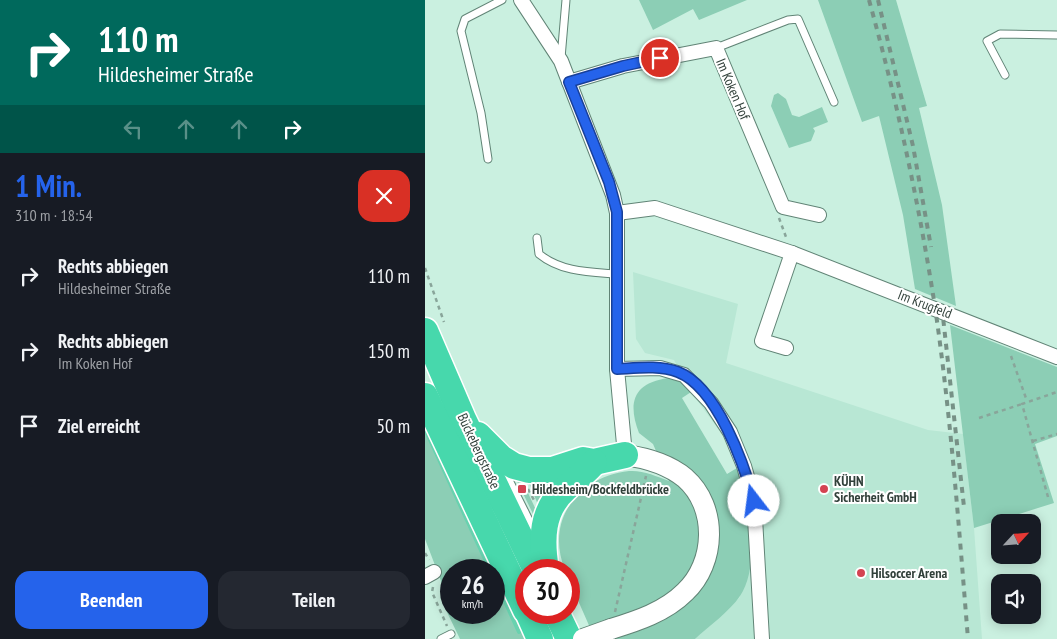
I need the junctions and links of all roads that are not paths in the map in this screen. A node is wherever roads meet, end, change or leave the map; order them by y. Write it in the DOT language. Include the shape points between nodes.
graph roads {
  1 [pos="502,0"];
  2 [pos="521,0"];
  3 [pos="566,0"];
  4 [pos="1057,35"];
  5 [pos="716,48"];
  6 [pos="561,61"];
  7 [pos="1005,75"];
  8 [pos="569,82"];
  9 [pos="834,102"];
  10 [pos="488,159"];
  11 [pos="617,212"];
  12 [pos="819,215"];
  13 [pos="537,238"];
  14 [pos="793,253"];
  15 [pos="616,274"];
  16 [pos="436,331"];
  17 [pos="787,348"];
  18 [pos="1057,357"];
  19 [pos="617,369"];
  20 [pos="425,396"];
  21 [pos="463,419"];
  22 [pos="496,454"];
  23 [pos="637,457"];
  24 [pos="595,462"];
  25 [pos="540,559"];
  26 [pos="540,559"];
  27 [pos="542,559"];
  28 [pos="515,586"];
  29 [pos="533,624"];
  30 [pos="562,624"];
  31 [pos="451,634"];
  32 [pos="441,639"];
  33 [pos="540,639"];
  34 [pos="569,639"];
  35 [pos="583,639"];
  36 [pos="762,639"];
  1 -- 10 [label="lane" via="465,19 461,31 481,113"];
  2 -- 6 [label="street"];
  3 -- 6 [label="lane"];
  4 -- 7 [label="lane" via="1000,34 987,41"];
  5 -- 8 [label="street, Im Koken Hof" via="623,66"];
  5 -- 9 [label="lane" via="798,19"];
  5 -- 12 [label="street, Im Koken Hof" via="783,207"];
  6 -- 8 [label="street"];
  8 -- 11 [label="street" via="609,182"];
  11 -- 14 [label="street, Im Krugfeld" via="655,208"];
  11 -- 15 [label="street"];
  13 -- 15 [label="lane" via="539,254 562,267 580,272"];
  14 -- 17 [label="street" via="762,341"];
  14 -- 18 [label="street, Im Krugfeld"];
  15 -- 19 [label="street"];
  16 -- 21 [label="highway, Bückebergstraße"];
  19 -- 23 [label="street"];
  19 -- 36 [label="street" via="659,368 684,376 711,403 730,432 745,466 754,501"];
  20 -- 28 [label="highway, Bückebergstraße"];
  21 -- 22 [label="highway"];
  21 -- 25 [label="highway, Bückebergstraße"];
  22 -- 24 [label="highway" via="522,469 552,470 583,460"];
  22 -- 26 [label="lane"];
  23 -- 24 [label="highway"];
  23 -- 35 [label="street, bridge" via="681,474 697,492 708,519 709,546 697,579 671,604 639,620"];
  24 -- 27 [label="highway" via="557,497 542,534"];
  29 -- 33 [label="highway, Bückebergstraße"];
  30 -- 34 [label="highway"];
  31 -- 32 [label="lane"];
}
